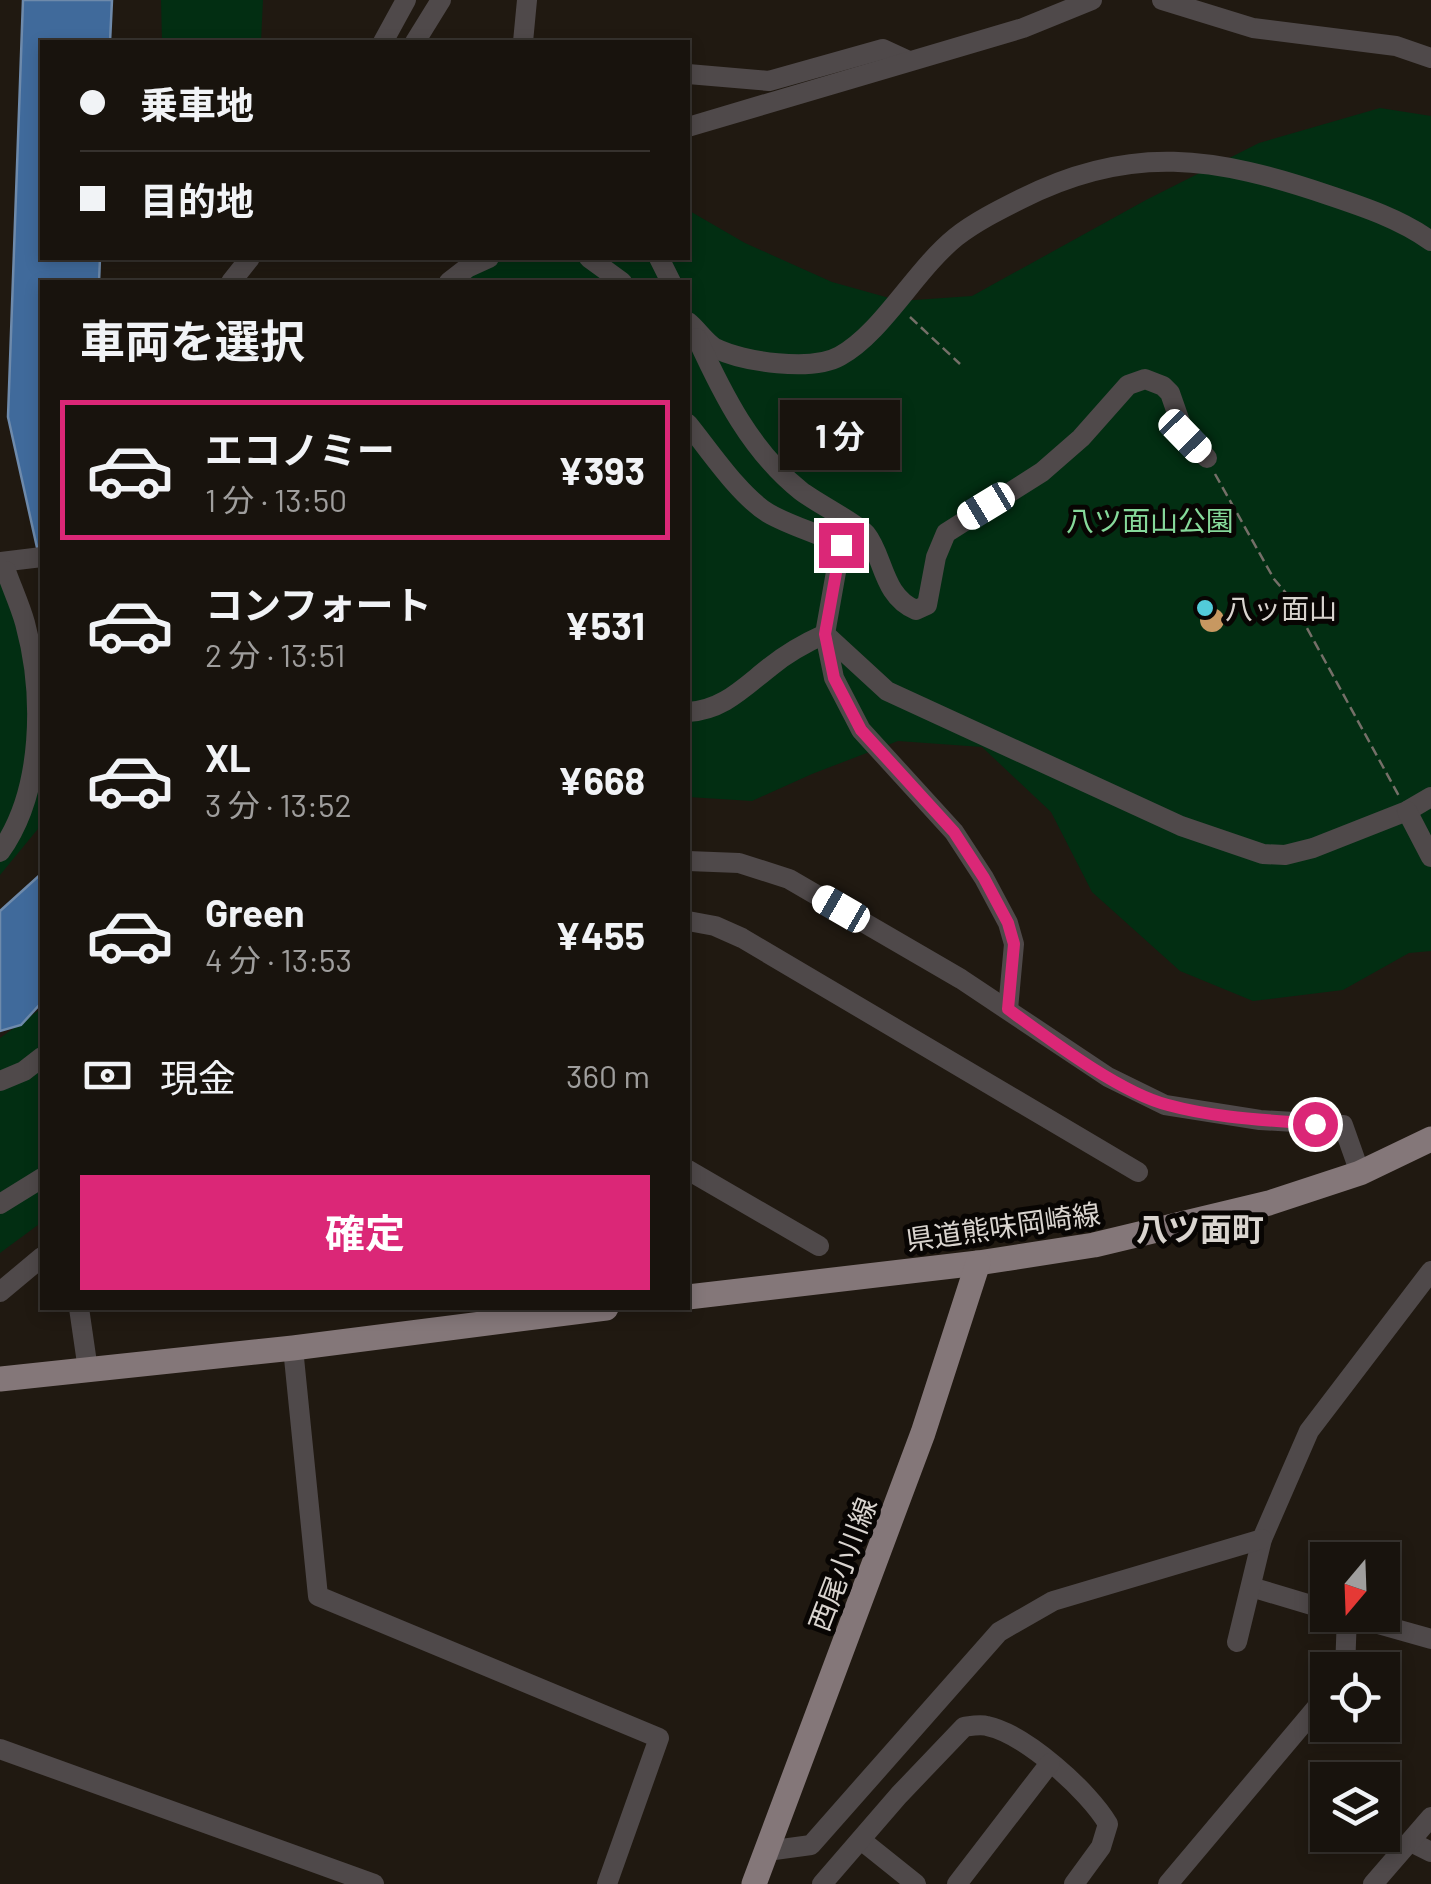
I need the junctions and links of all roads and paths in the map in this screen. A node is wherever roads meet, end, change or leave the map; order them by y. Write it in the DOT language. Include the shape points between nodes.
graph roads {
  1 [pos="406,0"];
  2 [pos="441,0"];
  3 [pos="527,0"];
  4 [pos="1092,0"];
  5 [pos="1162,0"];
  6 [pos="384,40"];
  7 [pos="416,40"];
  8 [pos="523,40"];
  9 [pos="1431,58"];
  10 [pos="909,60"];
  11 [pos="690,74"];
  12 [pos="690,126"];
  13 [pos="1431,242"];
  14 [pos="248,260"];
  15 [pos="486,260"];
  16 [pos="592,260"];
  17 [pos="233,280"];
  18 [pos="452,280"];
  19 [pos="619,280"];
  20 [pos="894,302"];
  21 [pos="690,323"];
  22 [pos="690,325"];
  23 [pos="960,364"];
  24 [pos="690,426"];
  25 [pos="1206,458"];
  26 [pos="846,521"];
  27 [pos="841,545"];
  28 [pos="35,558"];
  29 [pos="0,562"];
  30 [pos="0,572"];
  31 [pos="825,634"];
  32 [pos="690,712"];
  33 [pos="1431,798"];
  34 [pos="1407,811"];
  35 [pos="0,852"];
  36 [pos="1431,857"];
  37 [pos="690,860"];
  38 [pos="690,921"];
  39 [pos="1008,1009"];
  40 [pos="40,1059"];
  41 [pos="0,1081"];
  42 [pos="1431,1139"];
  43 [pos="690,1171"];
  44 [pos="1138,1172"];
  45 [pos="1360,1174"];
  46 [pos="40,1179"];
  47 [pos="0,1204"];
  48 [pos="819,1246"];
  49 [pos="40,1259"];
  50 [pos="978,1263"];
  51 [pos="1431,1270"];
  52 [pos="0,1292"];
  53 [pos="690,1297"];
  54 [pos="79,1310"];
  55 [pos="569,1310"];
  56 [pos="292,1348"];
  57 [pos="88,1370"];
  58 [pos="0,1379"];
  59 [pos="1262,1540"];
  60 [pos="1250,1587"];
  61 [pos="1310,1605"];
  62 [pos="1400,1630"];
  63 [pos="1431,1639"];
  64 [pos="1237,1642"];
  65 [pos="1310,1715"];
  66 [pos="0,1748"];
  67 [pos="1050,1763"];
  68 [pos="1431,1817"];
  69 [pos="861,1840"];
  70 [pos="1411,1842"];
  71 [pos="767,1851"];
  72 [pos="1431,1852"];
  73 [pos="1078,1883"];
  74 [pos="374,1884"];
  75 [pos="608,1884"];
  76 [pos="754,1884"];
  77 [pos="822,1884"];
  78 [pos="916,1884"];
  79 [pos="957,1884"];
  80 [pos="1168,1884"];
  81 [pos="1372,1884"];
  1 -- 6 [label="street"];
  2 -- 7 [label="street"];
  3 -- 8 [label="street"];
  4 -- 10 [label="street"];
  5 -- 9 [label="street" via="1252,28 1396,46"];
  10 -- 11 [label="street" via="883,49 769,81"];
  10 -- 12 [label="street"];
  13 -- 20 [label="street" via="1382,214 1266,174 1146,160 1053,183 997,211 928,261"];
  14 -- 17 [label="street"];
  15 -- 18 [label="street"];
  16 -- 19 [label="street"];
  20 -- 21 [label="street" via="838,358 805,365 713,347"];
  20 -- 23 [label="path"];
  22 -- 26 [label="street" via="750,440 787,479"];
  24 -- 27 [label="street" via="758,505"];
  25 -- 26 [label="street" via="1185,436 1170,393 1145,379 1128,384 1042,472 946,533 927,606 916,610 891,587 867,534"];
  25 -- 34 [label="path"];
  26 -- 27 [label="street"];
  27 -- 31 [label="street"];
  28 -- 29 [label="street"];
  30 -- 35 [label="street" via="6,571 24,622 36,729 29,788"];
  31 -- 32 [label="street" via="724,703"];
  31 -- 34 [label="street" via="887,692 1111,796 1263,854 1313,848"];
  31 -- 39 [label="street" via="834,678 861,730 954,832 1008,923 1014,944"];
  33 -- 34 [label="street"];
  34 -- 36 [label="street"];
  37 -- 39 [label="street" via="739,863 789,879"];
  38 -- 44 [label="street" via="742,938"];
  39 -- 45 [label="street" via="1108,1077 1166,1105 1343,1125"];
  40 -- 41 [label="street"];
  42 -- 45 [label="main road, 県道熊味岡崎線"];
  43 -- 48 [label="street"];
  45 -- 50 [label="main road, 県道熊味岡崎線" via="1182,1226"];
  46 -- 47 [label="street"];
  49 -- 52 [label="street"];
  50 -- 53 [label="main road, 県道熊味岡崎線"];
  50 -- 71 [label="main road, 西尾小川線" via="924,1433"];
  51 -- 59 [label="street" via="1309,1430"];
  54 -- 57 [label="street"];
  55 -- 56 [label="main road"];
  56 -- 57 [label="main road"];
  56 -- 75 [label="street" via="318,1596 659,1738"];
  57 -- 58 [label="main road"];
  59 -- 60 [label="street"];
  59 -- 71 [label="street" via="1053,1601 999,1632 811,1846"];
  60 -- 61 [label="street"];
  60 -- 64 [label="street"];
  62 -- 63 [label="street"];
  65 -- 80 [label="street"];
  66 -- 74 [label="street"];
  67 -- 69 [label="street" via="1006,1732 964,1727"];
  67 -- 73 [label="street" via="1094,1801 1108,1824"];
  67 -- 79 [label="street"];
  68 -- 70 [label="street"];
  69 -- 77 [label="street"];
  69 -- 78 [label="street"];
  70 -- 72 [label="street"];
  70 -- 81 [label="street"];
  71 -- 76 [label="main road, 西尾小川線"];
}
